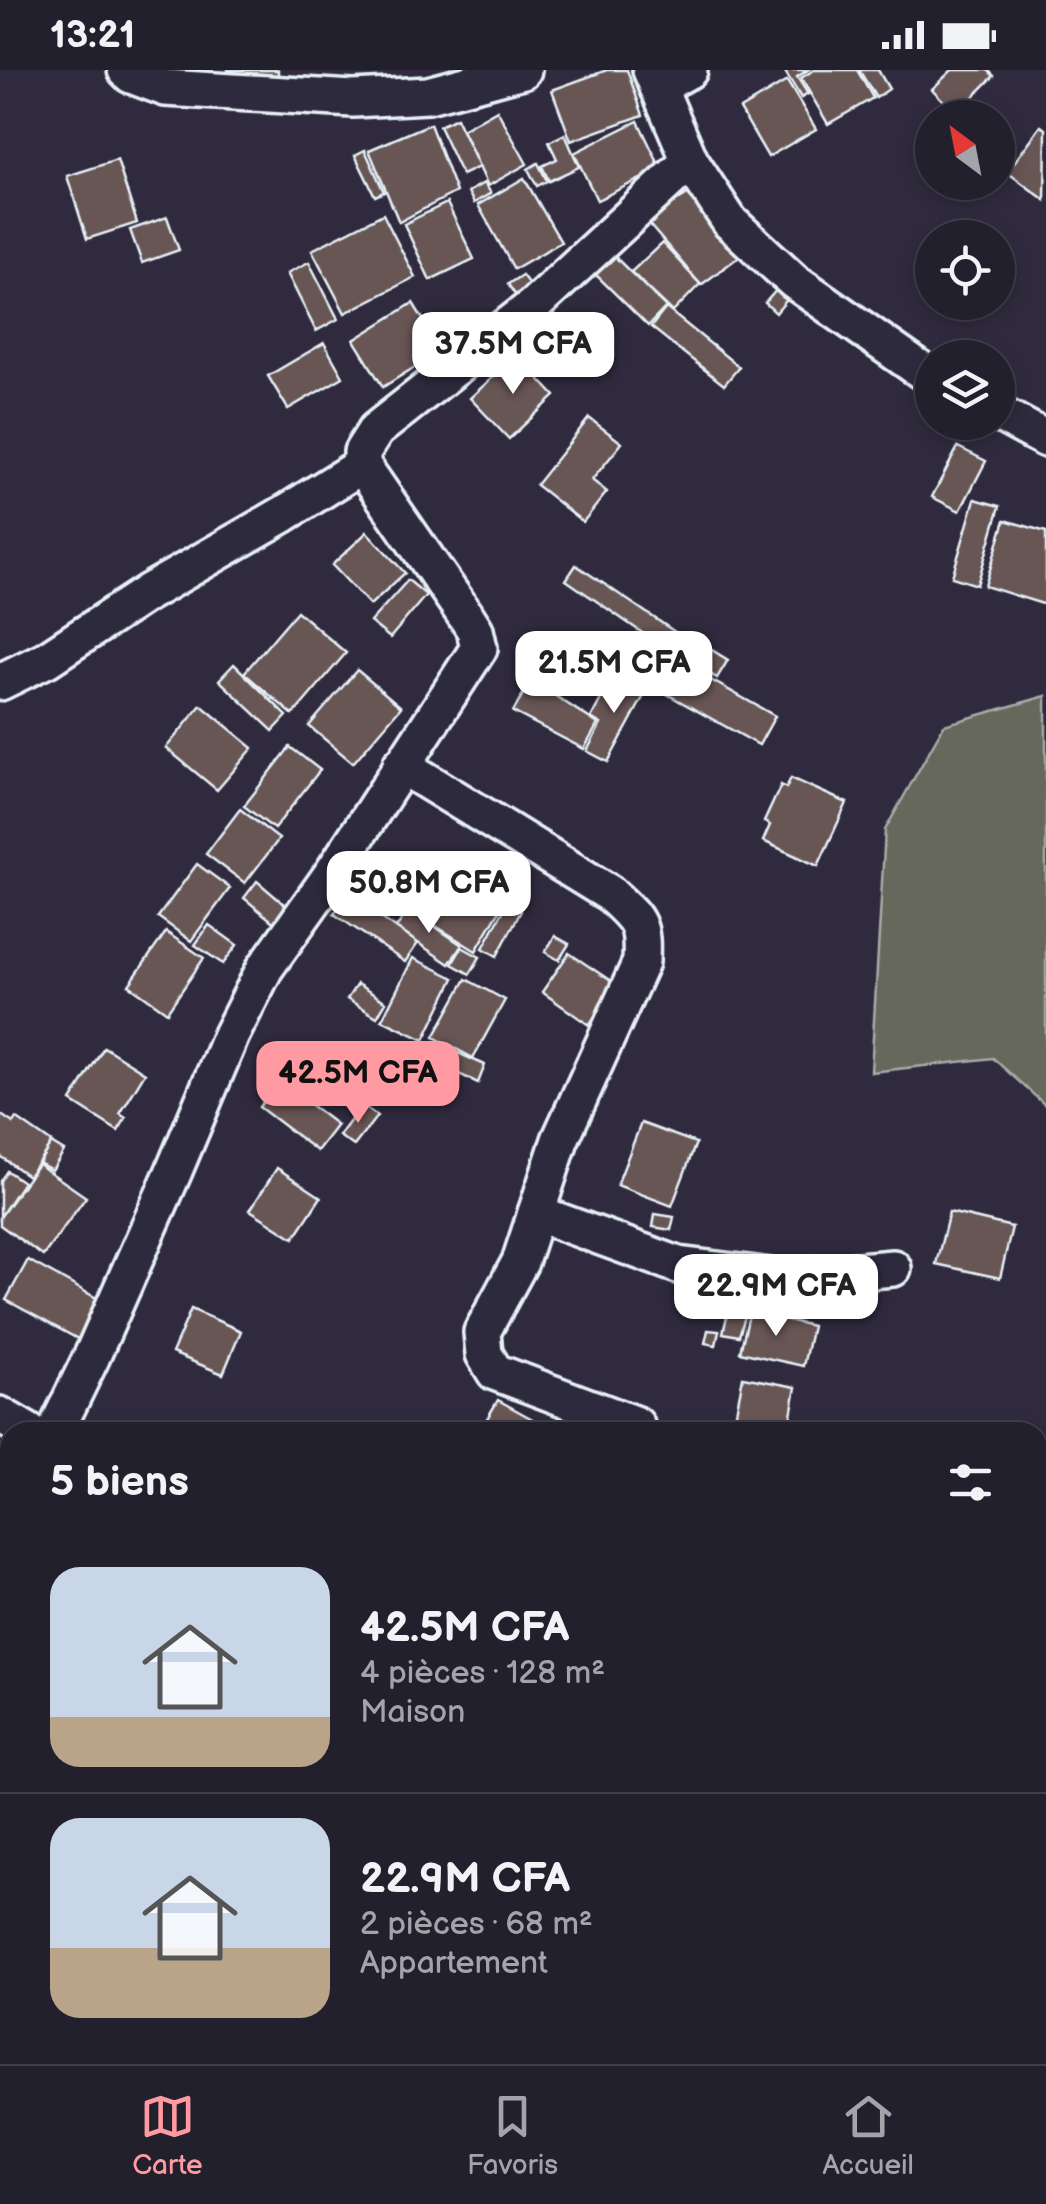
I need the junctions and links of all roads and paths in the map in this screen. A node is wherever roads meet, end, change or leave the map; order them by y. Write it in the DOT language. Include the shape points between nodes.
graph roads {
  1 [pos="126,70"];
  2 [pos="523,70"];
  3 [pos="666,75"];
  4 [pos="690,161"];
  5 [pos="915,366"];
  6 [pos="1015,422"];
  7 [pos="1046,439"];
  8 [pos="362,465"];
  9 [pos="0,682"];
  10 [pos="401,765"];
  11 [pos="536,1213"];
  12 [pos="893,1268"];
  13 [pos="60,1422"];
  14 [pos="626,1422"];
  1 -- 2 [label="street" via="165,88 352,98 428,95"];
  3 -- 4 [label="street"];
  4 -- 5 [label="street" via="730,222 794,281"];
  4 -- 8 [label="street" via="532,307 376,430"];
  6 -- 7 [label="street"];
  8 -- 9 [label="street"];
  8 -- 10 [label="street" via="475,630 479,648"];
  10 -- 11 [label="street" via="609,893 642,934 642,962 560,1140"];
  10 -- 13 [label="street" via="265,968"];
  11 -- 12 [label="street" via="678,1265 779,1278"];
  11 -- 14 [label="street" via="520,1262 482,1332 484,1354 495,1372"];
}
